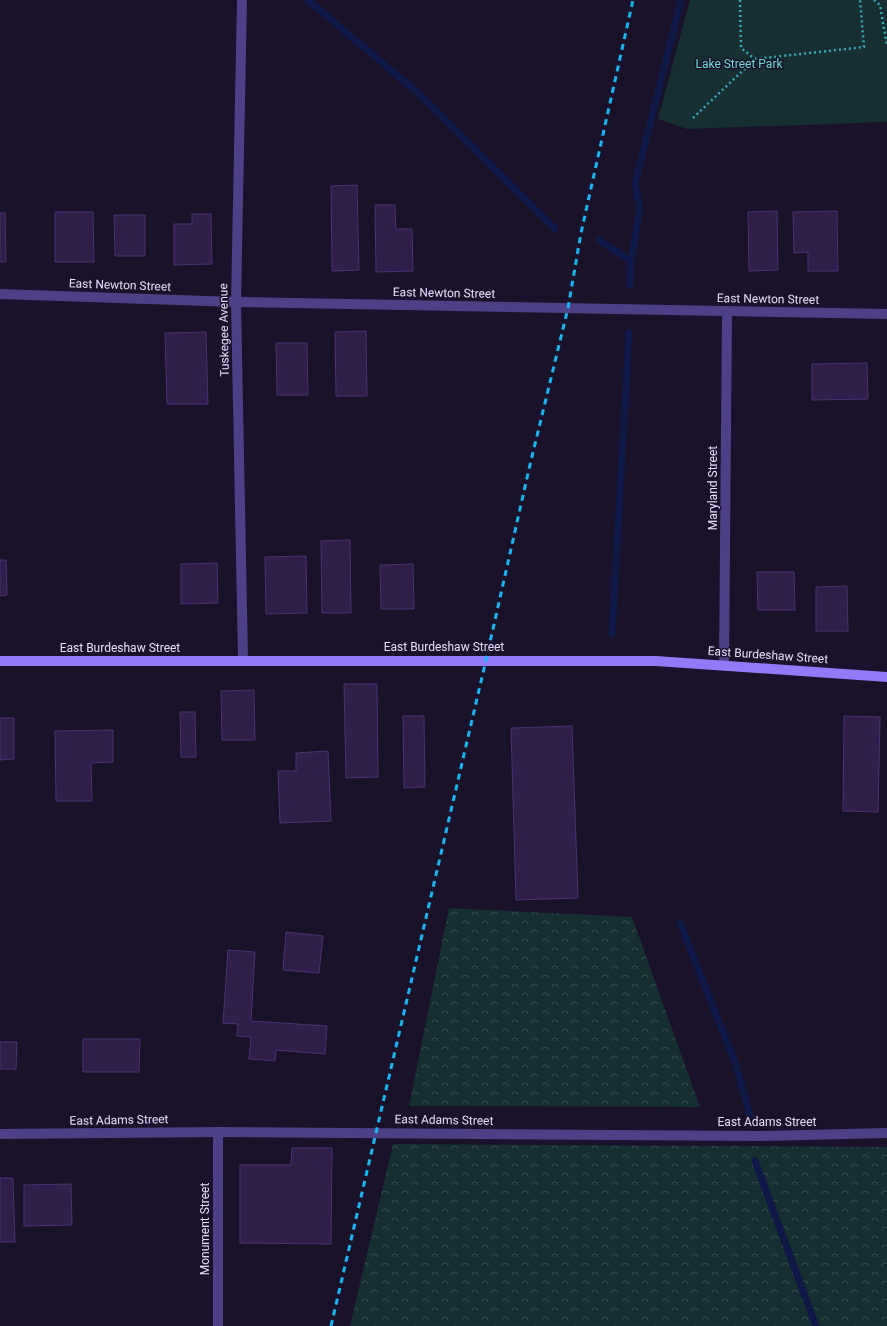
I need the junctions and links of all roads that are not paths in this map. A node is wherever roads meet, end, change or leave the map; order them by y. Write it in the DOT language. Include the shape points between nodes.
graph roads {
  1 [pos="242,0"];
  2 [pos="0,294"];
  3 [pos="236,302"];
  4 [pos="728,311"];
  5 [pos="887,314"];
  6 [pos="243,660"];
  7 [pos="0,661"];
  8 [pos="724,665"];
  9 [pos="887,677"];
  10 [pos="218,1132"];
  11 [pos="887,1133"];
  12 [pos="0,1134"];
  13 [pos="218,1326"];
  1 -- 3 [label="street, Tuskegee Avenue"];
  2 -- 3 [label="street, East Newton Street"];
  3 -- 4 [label="street, East Newton Street"];
  3 -- 6 [label="street, Tuskegee Avenue"];
  4 -- 5 [label="street, East Newton Street"];
  4 -- 8 [label="street, Maryland Street"];
  6 -- 7 [label="street, East Burdeshaw Street"];
  6 -- 8 [label="street, East Burdeshaw Street" via="649,660"];
  8 -- 9 [label="street, East Burdeshaw Street"];
  10 -- 11 [label="street, East Adams Street" via="760,1136"];
  10 -- 12 [label="street, East Adams Street"];
  10 -- 13 [label="street, Monument Street"];
}
